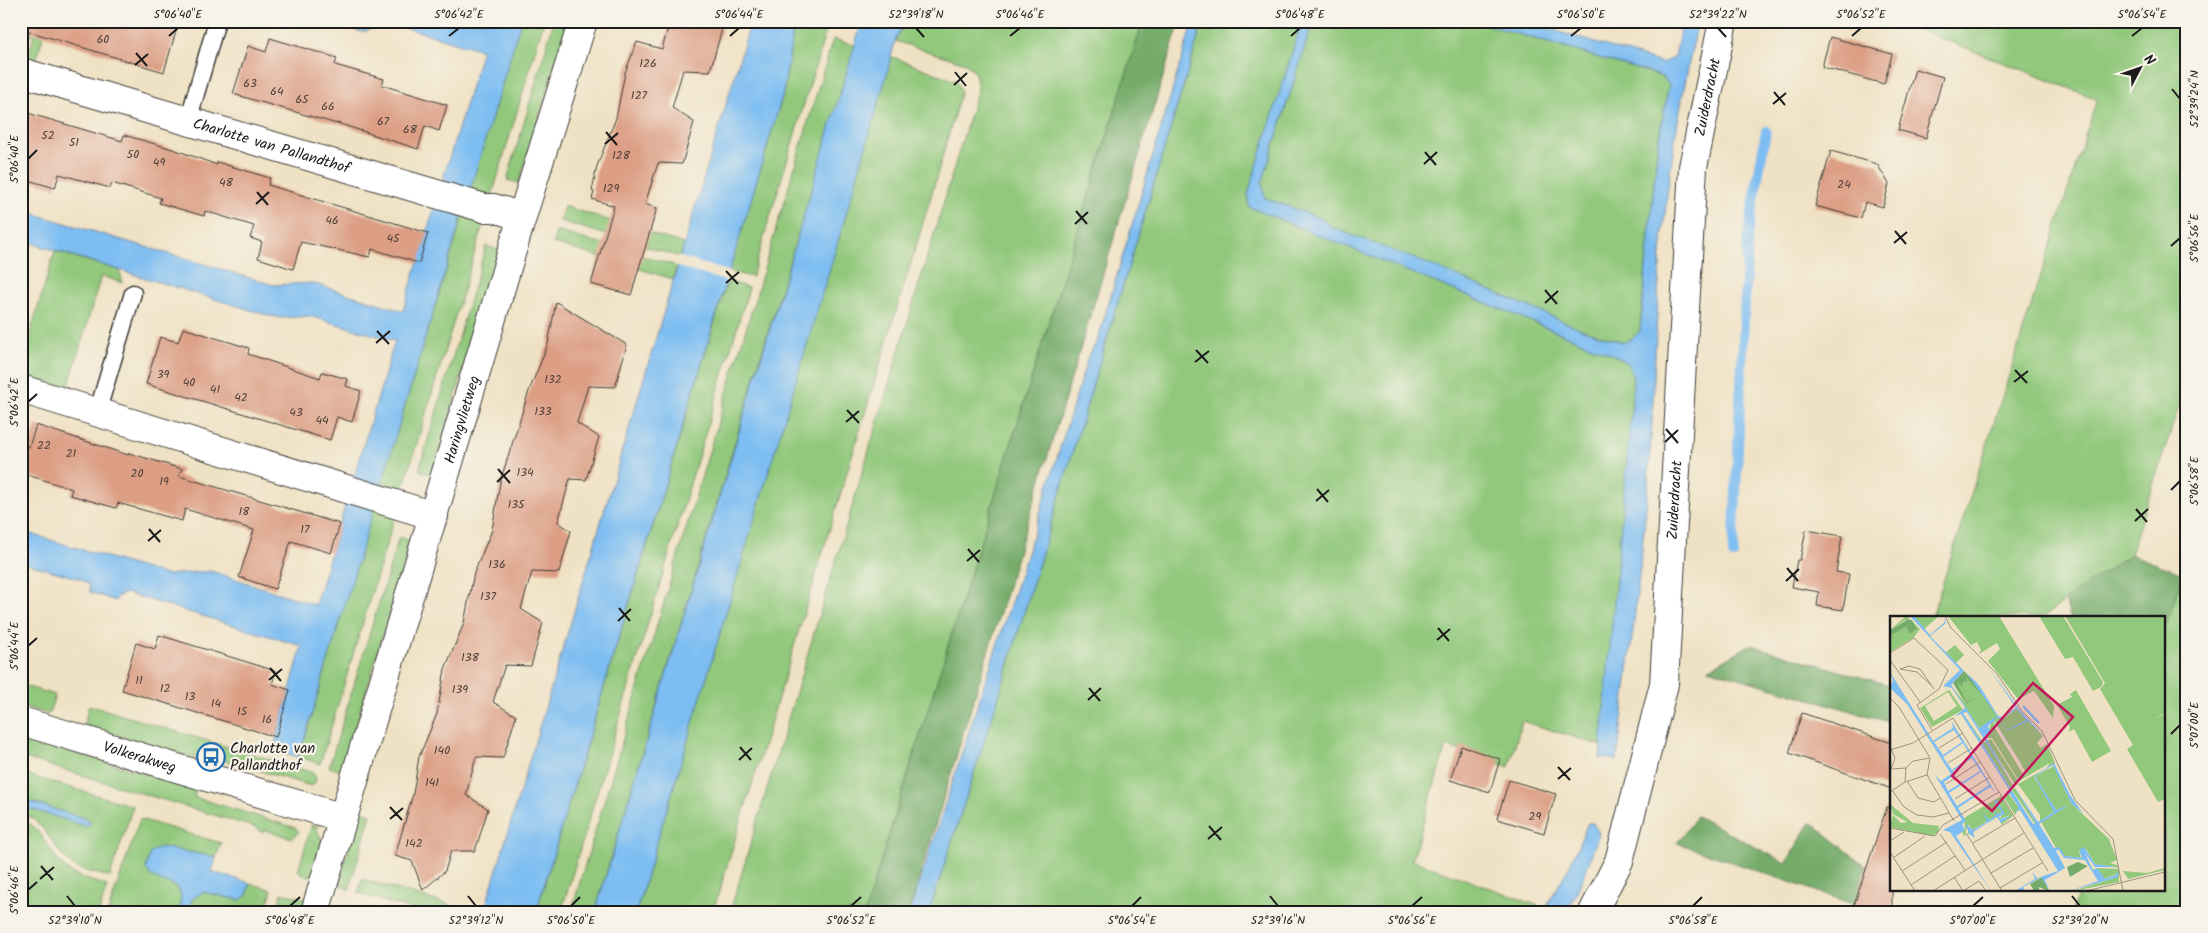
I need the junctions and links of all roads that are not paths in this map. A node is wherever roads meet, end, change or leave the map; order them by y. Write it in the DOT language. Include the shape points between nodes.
graph roads {
  1 [pos="217,21"];
  2 [pos="583,21"];
  3 [pos="1723,21"];
  4 [pos="21,72"];
  5 [pos="188,121"];
  6 [pos="522,217"];
  7 [pos="133,293"];
  8 [pos="21,389"];
  9 [pos="97,412"];
  10 [pos="434,516"];
  11 [pos="21,721"];
  12 [pos="343,818"];
  13 [pos="315,912"];
  14 [pos="1593,912"];
  1 -- 5 [label="lane"];
  2 -- 6 [label="street, Haringvlietweg"];
  3 -- 14 [label="street, Zuiderdracht" via="1694,166 1664,684 1619,861"];
  4 -- 5 [label="street, Charlotte van Pallandthof"];
  5 -- 6 [label="street, Charlotte van Pallandthof"];
  6 -- 10 [label="street, Haringvlietweg"];
  7 -- 9 [label="lane"];
  8 -- 9 [label="street"];
  9 -- 10 [label="street"];
  10 -- 12 [label="street, Haringvlietweg"];
  11 -- 12 [label="street, Volkerakweg"];
  12 -- 13 [label="street, Haringvlietweg"];
}
